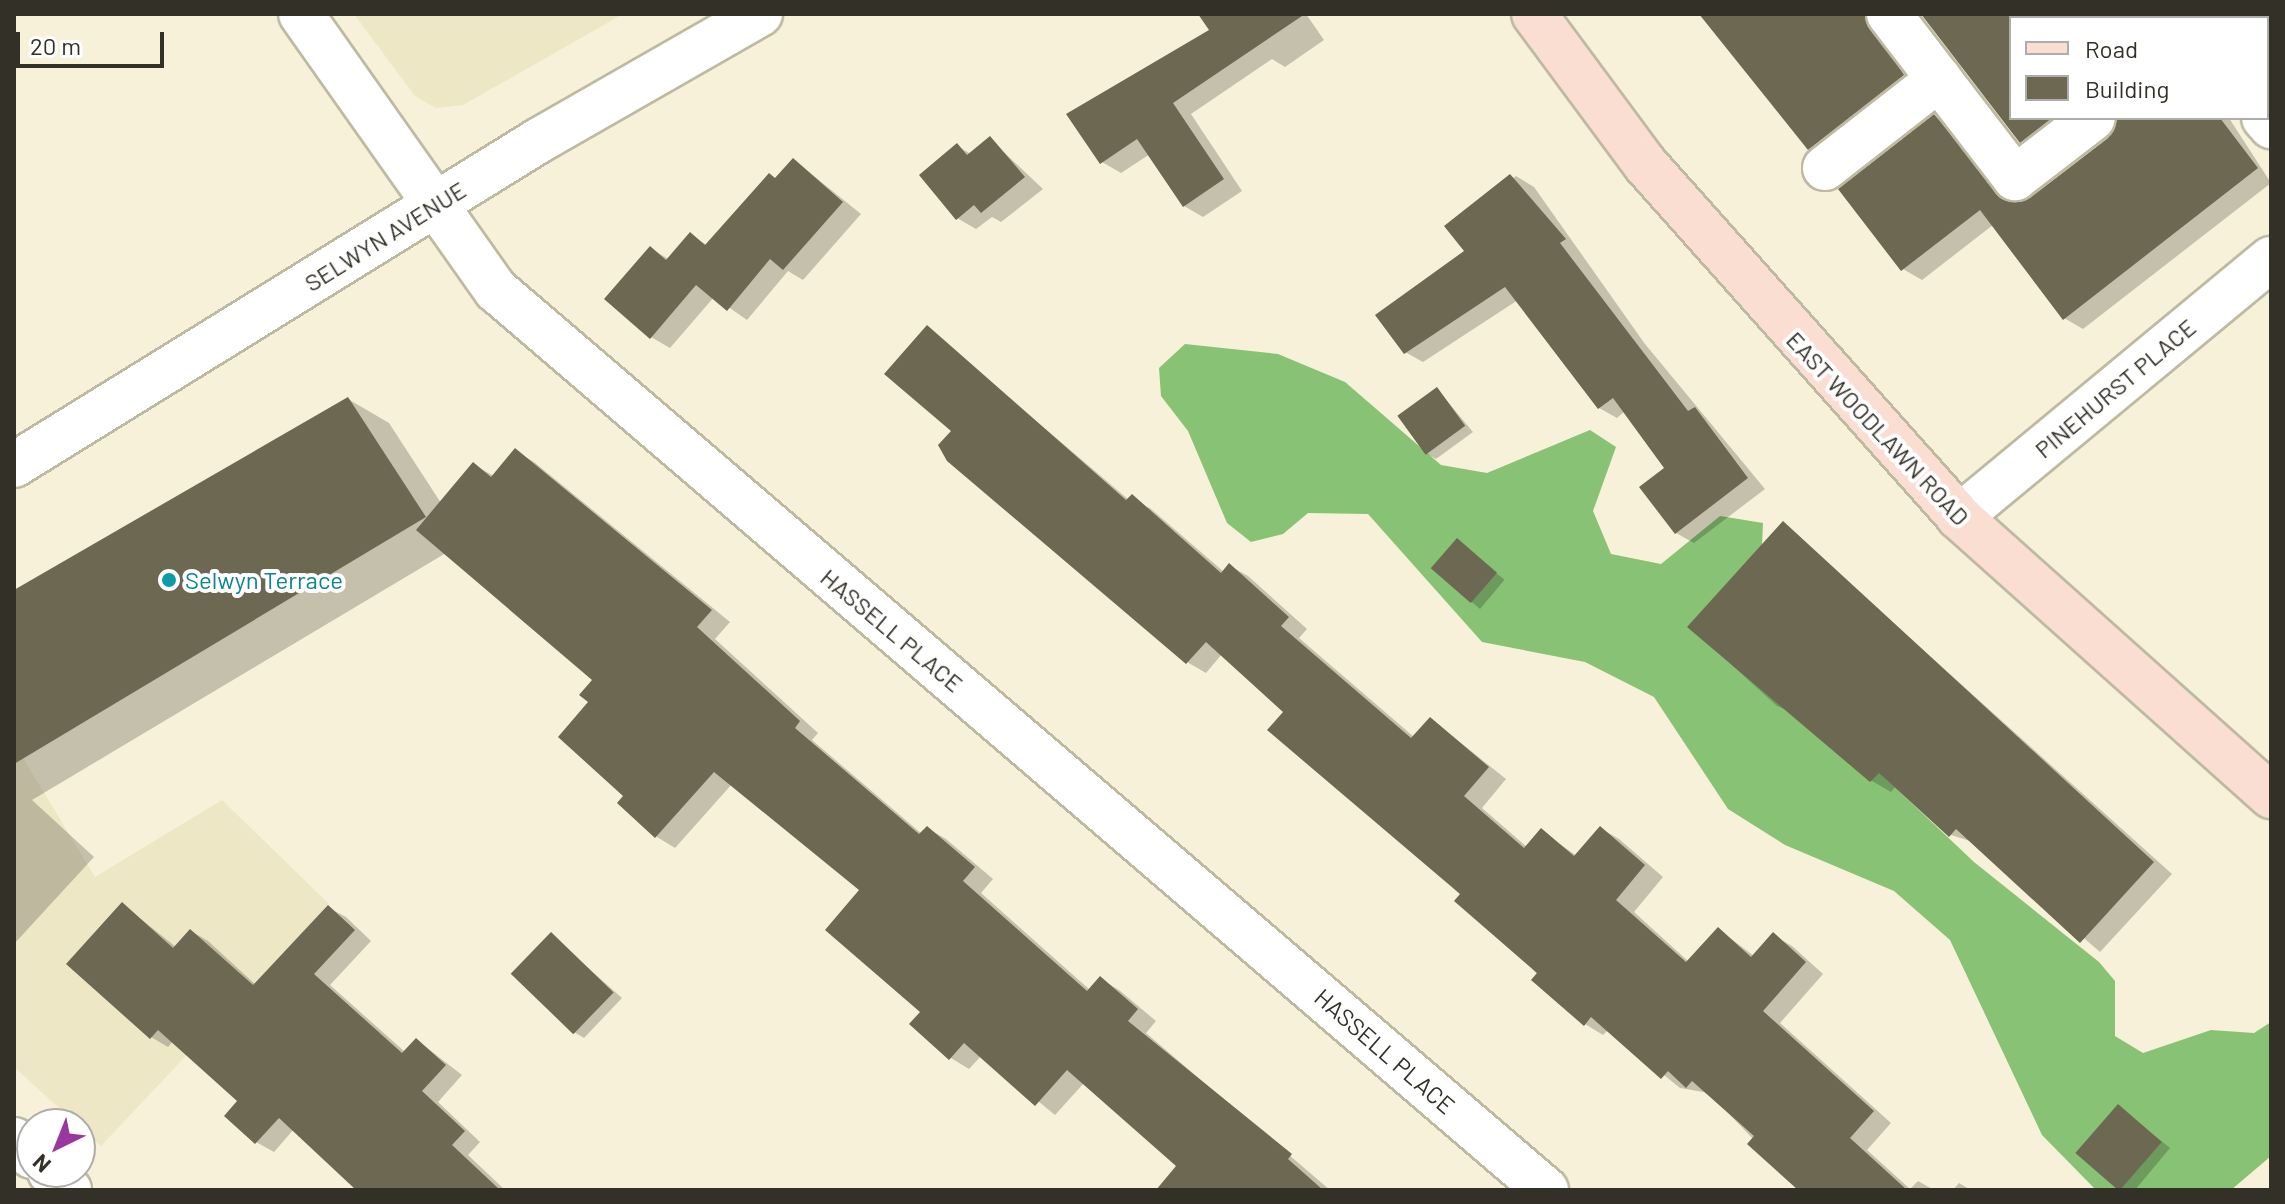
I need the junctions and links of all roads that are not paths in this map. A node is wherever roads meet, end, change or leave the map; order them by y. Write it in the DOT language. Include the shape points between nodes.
graph roads {
  1 [pos="301,14"];
  2 [pos="760,14"];
  3 [pos="1534,14"];
  4 [pos="1889,14"];
  5 [pos="1939,79"];
  6 [pos="2090,120"];
  7 [pos="1825,168"];
  8 [pos="435,204"];
  9 [pos="2271,259"];
  10 [pos="14,465"];
  11 [pos="1959,517"];
  12 [pos="2271,796"];
  13 [pos="1546,1190"];
  1 -- 8 [label="street, HASSELL PLACE"];
  2 -- 8 [label="street, SELWYN AVENUE"];
  3 -- 11 [label="main road, EAST WOODLAWN ROAD" via="1645,164"];
  4 -- 5 [label="street"];
  5 -- 6 [label="street" via="2015,178"];
  5 -- 7 [label="street"];
  8 -- 10 [label="street, SELWYN AVENUE"];
  8 -- 13 [label="street, HASSELL PLACE" via="481,273 521,313"];
  9 -- 11 [label="street, PINEHURST PLACE"];
  11 -- 12 [label="main road, EAST WOODLAWN ROAD"];
}
